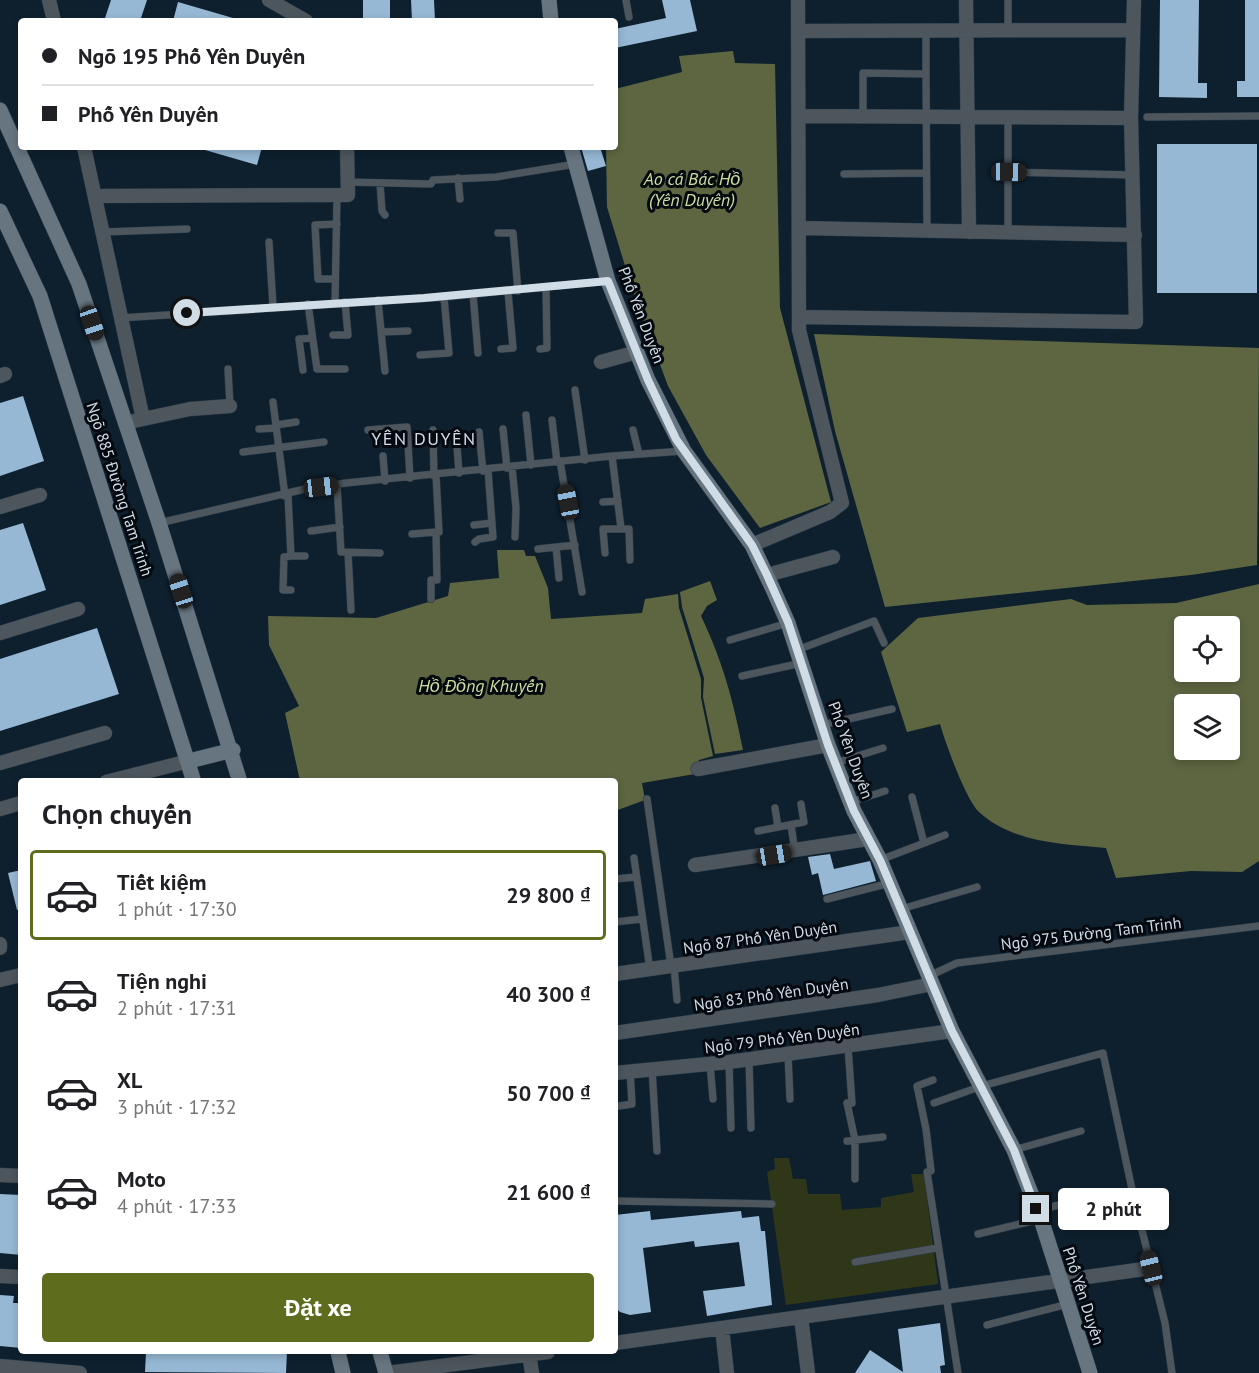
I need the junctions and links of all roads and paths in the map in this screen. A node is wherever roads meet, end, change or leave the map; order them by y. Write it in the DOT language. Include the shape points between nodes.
graph roads {
  1 [pos="49,0"];
  2 [pos="269,0"];
  3 [pos="549,0"];
  4 [pos="626,0"];
  5 [pos="798,0"];
  6 [pos="966,0"];
  7 [pos="1008,0"];
  8 [pos="1134,0"];
  9 [pos="629,17"];
  10 [pos="53,18"];
  11 [pos="301,18"];
  12 [pos="551,18"];
  13 [pos="1133,30"];
  14 [pos="799,31"];
  15 [pos="926,31"];
  16 [pos="966,31"];
  17 [pos="1008,31"];
  18 [pos="926,74"];
  19 [pos="0,110"];
  20 [pos="800,116"];
  21 [pos="863,116"];
  22 [pos="1259,116"];
  23 [pos="925,117"];
  24 [pos="1147,117"];
  25 [pos="968,118"];
  26 [pos="1131,118"];
  27 [pos="1008,119"];
  28 [pos="18,150"];
  29 [pos="18,150"];
  30 [pos="85,150"];
  31 [pos="347,150"];
  32 [pos="572,150"];
  33 [pos="576,164"];
  34 [pos="1009,172"];
  35 [pos="926,173"];
  36 [pos="844,174"];
  37 [pos="1133,175"];
  38 [pos="458,178"];
  39 [pos="348,182"];
  40 [pos="380,183"];
  41 [pos="337,195"];
  42 [pos="96,196"];
  43 [pos="460,199"];
  44 [pos="0,211"];
  45 [pos="385,215"];
  46 [pos="337,224"];
  47 [pos="800,228"];
  48 [pos="187,229"];
  49 [pos="927,231"];
  50 [pos="103,232"];
  51 [pos="969,232"];
  52 [pos="498,233"];
  53 [pos="1008,233"];
  54 [pos="1135,235"];
  55 [pos="269,242"];
  56 [pos="334,279"];
  57 [pos="608,281"];
  58 [pos="546,288"];
  59 [pos="508,291"];
  60 [pos="518,291"];
  61 [pos="473,294"];
  62 [pos="444,297"];
  63 [pos="378,300"];
  64 [pos="345,302"];
  65 [pos="335,303"];
  66 [pos="308,304"];
  67 [pos="273,306"];
  68 [pos="800,317"];
  69 [pos="120,318"];
  70 [pos="408,331"];
  71 [pos="381,332"];
  72 [pos="333,336"];
  73 [pos="312,338"];
  74 [pos="501,349"];
  75 [pos="540,349"];
  76 [pos="637,352"];
  77 [pos="478,353"];
  78 [pos="420,355"];
  79 [pos="601,362"];
  80 [pos="228,369"];
  81 [pos="345,369"];
  82 [pos="303,370"];
  83 [pos="385,371"];
  84 [pos="575,390"];
  85 [pos="273,402"];
  86 [pos="230,406"];
  87 [pos="526,415"];
  88 [pos="143,419"];
  89 [pos="552,420"];
  90 [pos="296,422"];
  91 [pos="125,423"];
  92 [pos="276,426"];
  93 [pos="259,429"];
  94 [pos="503,429"];
  95 [pos="368,430"];
  96 [pos="433,430"];
  97 [pos="633,430"];
  98 [pos="479,432"];
  99 [pos="456,433"];
  100 [pos="324,442"];
  101 [pos="279,448"];
  102 [pos="684,451"];
  103 [pos="243,452"];
  104 [pos="639,453"];
  105 [pos="383,456"];
  106 [pos="612,456"];
  107 [pos="585,460"];
  108 [pos="559,461"];
  109 [pos="531,465"];
  110 [pos="510,467"];
  111 [pos="486,470"];
  112 [pos="459,473"];
  113 [pos="435,475"];
  114 [pos="410,478"];
  115 [pos="385,481"];
  116 [pos="338,485"];
  117 [pos="40,495"];
  118 [pos="286,495"];
  119 [pos="618,501"];
  120 [pos="603,502"];
  121 [pos="0,507"];
  122 [pos="159,523"];
  123 [pos="492,523"];
  124 [pos="474,525"];
  125 [pos="340,527"];
  126 [pos="621,528"];
  127 [pos="311,531"];
  128 [pos="436,532"];
  129 [pos="412,534"];
  130 [pos="515,537"];
  131 [pos="475,542"];
  132 [pos="575,545"];
  133 [pos="752,545"];
  134 [pos="556,547"];
  135 [pos="538,549"];
  136 [pos="348,553"];
  137 [pos="380,553"];
  138 [pos="605,553"];
  139 [pos="291,556"];
  140 [pos="305,556"];
  141 [pos="832,556"];
  142 [pos="630,560"];
  143 [pos="767,575"];
  144 [pos="559,578"];
  145 [pos="291,590"];
  146 [pos="582,592"];
  147 [pos="430,599"];
  148 [pos="78,609"];
  149 [pos="351,610"];
  150 [pos="788,622"];
  151 [pos="0,633"];
  152 [pos="730,640"];
  153 [pos="885,643"];
  154 [pos="800,656"];
  155 [pos="742,676"];
  156 [pos="892,709"];
  157 [pos="822,725"];
  158 [pos="105,733"];
  159 [pos="828,745"];
  160 [pos="883,748"];
  161 [pos="233,750"];
  162 [pos="189,761"];
  163 [pos="0,763"];
  164 [pos="835,763"];
  165 [pos="698,769"];
  166 [pos="122,778"];
  167 [pos="193,778"];
  168 [pos="239,778"];
  169 [pos="885,791"];
  170 [pos="912,797"];
  171 [pos="647,799"];
  172 [pos="851,802"];
  173 [pos="18,804"];
  174 [pos="801,804"];
  175 [pos="775,808"];
  176 [pos="0,809"];
  177 [pos="791,825"];
  178 [pos="778,827"];
  179 [pos="758,831"];
  180 [pos="945,835"];
  181 [pos="868,839"];
  182 [pos="924,843"];
  183 [pos="795,852"];
  184 [pos="634,858"];
  185 [pos="880,860"];
  186 [pos="695,865"];
  187 [pos="636,877"];
  188 [pos="618,879"];
  189 [pos="890,883"];
  190 [pos="977,887"];
  191 [pos="826,898"];
  192 [pos="901,909"];
  193 [pos="642,919"];
  194 [pos="618,922"];
  195 [pos="1259,926"];
  196 [pos="910,932"];
  197 [pos="673,966"];
  198 [pos="650,970"];
  199 [pos="618,974"];
  200 [pos="18,976"];
  201 [pos="0,980"];
  202 [pos="930,980"];
  203 [pos="677,1000"];
  204 [pos="952,1031"];
  205 [pos="618,1033"];
  206 [pos="848,1047"];
  207 [pos="788,1055"];
  208 [pos="749,1060"];
  209 [pos="729,1062"];
  210 [pos="710,1064"];
  211 [pos="652,1069"];
  212 [pos="630,1070"];
  213 [pos="618,1072"];
  214 [pos="933,1080"];
  215 [pos="982,1086"];
  216 [pos="712,1099"];
  217 [pos="790,1099"];
  218 [pos="934,1103"];
  219 [pos="619,1106"];
  220 [pos="731,1128"];
  221 [pos="752,1128"];
  222 [pos="1081,1131"];
  223 [pos="883,1137"];
  224 [pos="851,1141"];
  225 [pos="1014,1150"];
  226 [pos="657,1151"];
  227 [pos="0,1175"];
  228 [pos="18,1176"];
  229 [pos="855,1179"];
  230 [pos="1095,1197"];
  231 [pos="618,1201"];
  232 [pos="772,1204"];
  233 [pos="1039,1214"];
  234 [pos="978,1234"];
  235 [pos="937,1248"];
  236 [pos="855,1262"];
  237 [pos="1151,1268"];
  238 [pos="0,1276"];
  239 [pos="18,1277"];
  240 [pos="1060,1280"];
  241 [pos="945,1296"];
  242 [pos="1068,1304"];
  243 [pos="801,1317"];
  244 [pos="987,1325"];
  245 [pos="722,1328"];
  246 [pos="618,1343"];
  247 [pos="338,1354"];
  248 [pos="381,1354"];
  249 [pos="528,1354"];
  250 [pos="0,1366"];
  251 [pos="81,1373"];
  252 [pos="343,1373"];
  253 [pos="387,1373"];
  254 [pos="532,1373"];
  255 [pos="727,1373"];
  256 [pos="808,1373"];
  257 [pos="958,1373"];
  258 [pos="1090,1373"];
  259 [pos="1172,1373"];
  1 -- 10 [label="street"];
  2 -- 11 [label="street"];
  3 -- 12 [label="street"];
  4 -- 9 [label="lane"];
  5 -- 14 [label="street"];
  6 -- 16 [label="street"];
  7 -- 17 [label="lane"];
  8 -- 13 [label="street"];
  13 -- 17 [label="street"];
  13 -- 26 [label="street"];
  14 -- 15 [label="street"];
  14 -- 20 [label="street"];
  15 -- 16 [label="street"];
  15 -- 18 [label="lane"];
  16 -- 17 [label="street"];
  16 -- 25 [label="street"];
  18 -- 21 [label="lane" via="863,73"];
  18 -- 23 [label="lane"];
  19 -- 28 [label="street, Ngõ 885 Đường Tam Trinh"];
  20 -- 21 [label="street"];
  20 -- 47 [label="street"];
  21 -- 23 [label="street"];
  22 -- 24 [label="lane"];
  23 -- 25 [label="street"];
  23 -- 35 [label="lane"];
  25 -- 27 [label="street"];
  25 -- 51 [label="street"];
  26 -- 27 [label="street"];
  26 -- 37 [label="street"];
  27 -- 34 [label="lane"];
  29 -- 91 [label="street, Ngõ 885 Đường Tam Trinh" via="79,284"];
  30 -- 42 [label="street"];
  31 -- 39 [label="street"];
  32 -- 33 [label="street, Phố Yên Duyên"];
  33 -- 38 [label="lane" via="496,177"];
  33 -- 57 [label="street, Phố Yên Duyên"];
  34 -- 37 [label="lane"];
  34 -- 53 [label="lane"];
  35 -- 36 [label="lane"];
  35 -- 49 [label="lane"];
  37 -- 54 [label="street"];
  38 -- 40 [label="lane" via="433,180 431,184"];
  38 -- 43 [label="lane"];
  39 -- 40 [label="lane"];
  39 -- 41 [label="street" via="348,195"];
  40 -- 45 [label="lane"];
  41 -- 42 [label="street"];
  41 -- 46 [label="lane"];
  42 -- 50 [label="street"];
  44 -- 162 [label="street, Ngõ 885 Đường Tam Trinh" via="40,296"];
  46 -- 56 [label="lane"];
  46 -- 56 [label="lane" via="315,225 318,279"];
  47 -- 49 [label="street"];
  47 -- 68 [label="street"];
  48 -- 50 [label="lane"];
  49 -- 51 [label="street"];
  50 -- 69 [label="street"];
  51 -- 53 [label="street"];
  52 -- 60 [label="lane" via="513,233"];
  53 -- 54 [label="street"];
  54 -- 68 [label="street" via="1138,319 1130,324"];
  55 -- 67 [label="lane"];
  56 -- 65 [label="lane"];
  57 -- 58 [label="lane"];
  57 -- 76 [label="street, Phố Yên Duyên"];
  58 -- 60 [label="lane"];
  58 -- 75 [label="lane" via="547,348"];
  59 -- 60 [label="lane"];
  59 -- 61 [label="lane"];
  59 -- 74 [label="lane" via="513,348"];
  61 -- 62 [label="lane"];
  61 -- 77 [label="lane"];
  62 -- 63 [label="lane"];
  62 -- 78 [label="lane" via="449,353"];
  63 -- 64 [label="lane"];
  63 -- 71 [label="lane"];
  64 -- 65 [label="lane"];
  64 -- 72 [label="lane" via="348,335"];
  65 -- 66 [label="lane"];
  66 -- 67 [label="lane"];
  66 -- 73 [label="lane"];
  67 -- 69 [label="lane"];
  68 -- 133 [label="street" via="799,330 842,502 830,512"];
  69 -- 88 [label="street"];
  70 -- 71 [label="lane"];
  71 -- 83 [label="lane"];
  73 -- 81 [label="lane" via="317,369"];
  73 -- 82 [label="lane" via="299,339"];
  76 -- 79 [label="street"];
  76 -- 102 [label="street, Phố Yên Duyên"];
  80 -- 86 [label="lane"];
  84 -- 107 [label="lane"];
  85 -- 92 [label="lane"];
  86 -- 88 [label="street, Ngõ 885 Đường Tam Trinh"];
  87 -- 109 [label="lane"];
  88 -- 91 [label="street, Ngõ 885 Đường Tam Trinh"];
  89 -- 108 [label="lane"];
  90 -- 92 [label="lane"];
  91 -- 122 [label="street, Ngõ 885 Đường Tam Trinh"];
  92 -- 93 [label="lane"];
  92 -- 101 [label="lane"];
  94 -- 110 [label="lane"];
  95 -- 114 [label="lane" via="407,427"];
  96 -- 113 [label="lane"];
  97 -- 104 [label="lane"];
  98 -- 111 [label="lane"];
  99 -- 112 [label="lane"];
  100 -- 101 [label="lane"];
  101 -- 103 [label="lane"];
  101 -- 118 [label="lane"];
  102 -- 104 [label="lane"];
  102 -- 133 [label="street, Phố Yên Duyên"];
  104 -- 106 [label="lane"];
  105 -- 115 [label="lane"];
  106 -- 107 [label="lane"];
  106 -- 119 [label="lane"];
  107 -- 108 [label="lane"];
  108 -- 109 [label="lane"];
  108 -- 132 [label="lane"];
  109 -- 110 [label="lane"];
  110 -- 111 [label="lane"];
  110 -- 130 [label="lane" via="516,508"];
  111 -- 112 [label="lane"];
  111 -- 123 [label="lane"];
  112 -- 113 [label="lane"];
  113 -- 114 [label="lane"];
  113 -- 128 [label="lane"];
  114 -- 115 [label="lane"];
  115 -- 116 [label="lane"];
  116 -- 118 [label="lane"];
  116 -- 125 [label="lane"];
  117 -- 121 [label="street"];
  118 -- 122 [label="lane"];
  118 -- 139 [label="lane"];
  119 -- 120 [label="lane"];
  119 -- 126 [label="lane"];
  122 -- 161 [label="street, Ngõ 885 Đường Tam Trinh"];
  123 -- 124 [label="lane"];
  123 -- 131 [label="lane" via="493,537"];
  125 -- 127 [label="lane"];
  125 -- 136 [label="lane" via="341,552"];
  126 -- 138 [label="lane" via="603,529"];
  126 -- 142 [label="lane" via="629,529"];
  128 -- 129 [label="lane"];
  128 -- 147 [label="lane" via="437,580 431,580"];
  132 -- 134 [label="lane"];
  132 -- 146 [label="lane"];
  133 -- 143 [label="street, Phố Yên Duyên"];
  134 -- 135 [label="lane"];
  134 -- 144 [label="lane"];
  136 -- 137 [label="lane"];
  136 -- 149 [label="lane"];
  139 -- 140 [label="lane"];
  139 -- 145 [label="lane" via="284,557 283,590"];
  141 -- 143 [label="street"];
  143 -- 150 [label="street, Phố Yên Duyên"];
  148 -- 151 [label="street"];
  150 -- 152 [label="lane"];
  150 -- 154 [label="street, Phố Yên Duyên"];
  153 -- 154 [label="lane" via="874,621"];
  154 -- 155 [label="lane"];
  154 -- 157 [label="street, Phố Yên Duyên"];
  156 -- 157 [label="lane"];
  157 -- 159 [label="street, Phố Yên Duyên"];
  158 -- 163 [label="street"];
  159 -- 164 [label="street, Phố Yên Duyên"];
  159 -- 165 [label="street"];
  160 -- 164 [label="lane"];
  161 -- 162 [label="street"];
  161 -- 168 [label="street, Ngõ 885 Đường Tam Trinh"];
  162 -- 166 [label="street"];
  162 -- 167 [label="street, Ngõ 885 Đường Tam Trinh"];
  164 -- 172 [label="street, Phố Yên Duyên"];
  169 -- 172 [label="lane"];
  170 -- 182 [label="lane"];
  171 -- 197 [label="lane"];
  172 -- 181 [label="street, Phố Yên Duyên"];
  173 -- 176 [label="street"];
  174 -- 177 [label="lane" via="804,822"];
  175 -- 178 [label="lane"];
  177 -- 178 [label="lane"];
  177 -- 183 [label="lane"];
  178 -- 179 [label="lane"];
  180 -- 182 [label="lane"];
  181 -- 183 [label="street"];
  181 -- 185 [label="street, Phố Yên Duyên"];
  182 -- 185 [label="lane"];
  183 -- 186 [label="street"];
  184 -- 187 [label="lane"];
  185 -- 189 [label="street, Phố Yên Duyên"];
  187 -- 188 [label="lane"];
  187 -- 193 [label="lane"];
  189 -- 191 [label="lane"];
  189 -- 192 [label="street, Phố Yên Duyên"];
  190 -- 192 [label="lane"];
  192 -- 196 [label="street, Phố Yên Duyên"];
  193 -- 194 [label="lane"];
  193 -- 198 [label="lane"];
  195 -- 202 [label="lane, Ngõ 975 Đường Tam Trinh" via="957,963"];
  196 -- 197 [label="street, Ngõ 87 Phố Yên Duyên"];
  196 -- 202 [label="street, Phố Yên Duyên"];
  197 -- 198 [label="street, Ngõ 87 Phố Yên Duyên"];
  197 -- 203 [label="lane"];
  198 -- 199 [label="street, Ngõ 87 Phố Yên Duyên"];
  200 -- 201 [label="street"];
  202 -- 204 [label="street, Phố Yên Duyên"];
  202 -- 205 [label="street, Ngõ 83 Phố Yên Duyên" via="867,997"];
  204 -- 206 [label="street, Ngõ 79 Phố Yên Duyên"];
  204 -- 215 [label="street, Phố Yên Duyên"];
  206 -- 207 [label="street, Ngõ 79 Phố Yên Duyên"];
  206 -- 224 [label="lane"];
  207 -- 208 [label="street, Ngõ 79 Phố Yên Duyên"];
  207 -- 217 [label="lane"];
  208 -- 209 [label="street, Ngõ 79 Phố Yên Duyên"];
  208 -- 221 [label="lane"];
  209 -- 210 [label="street, Ngõ 79 Phố Yên Duyên"];
  209 -- 220 [label="lane"];
  210 -- 211 [label="street, Ngõ 79 Phố Yên Duyên"];
  210 -- 216 [label="lane"];
  211 -- 212 [label="street, Ngõ 79 Phố Yên Duyên"];
  211 -- 226 [label="lane"];
  212 -- 213 [label="street, Ngõ 79 Phố Yên Duyên"];
  212 -- 219 [label="lane" via="632,1104"];
  214 -- 235 [label="lane" via="917,1086 926,1129"];
  215 -- 218 [label="lane"];
  215 -- 225 [label="street, Phố Yên Duyên"];
  215 -- 237 [label="lane" via="1103,1053"];
  222 -- 225 [label="lane"];
  223 -- 224 [label="lane"];
  224 -- 229 [label="lane"];
  225 -- 233 [label="street, Phố Yên Duyên"];
  227 -- 228 [label="street"];
  230 -- 233 [label="lane"];
  231 -- 232 [label="lane"];
  233 -- 234 [label="lane"];
  233 -- 240 [label="street, Phố Yên Duyên"];
  235 -- 236 [label="lane"];
  235 -- 241 [label="lane"];
  237 -- 240 [label="street"];
  237 -- 259 [label="lane"];
  238 -- 239 [label="street"];
  240 -- 241 [label="street"];
  240 -- 242 [label="street, Phố Yên Duyên"];
  241 -- 243 [label="street"];
  241 -- 257 [label="lane"];
  242 -- 244 [label="lane"];
  242 -- 258 [label="street, Phố Yên Duyên"];
  243 -- 245 [label="street"];
  243 -- 256 [label="street"];
  245 -- 246 [label="street"];
  245 -- 255 [label="street"];
  247 -- 252 [label="street"];
  248 -- 253 [label="street"];
  249 -- 253 [label="street"];
  249 -- 254 [label="street"];
  250 -- 251 [label="street"];
}
